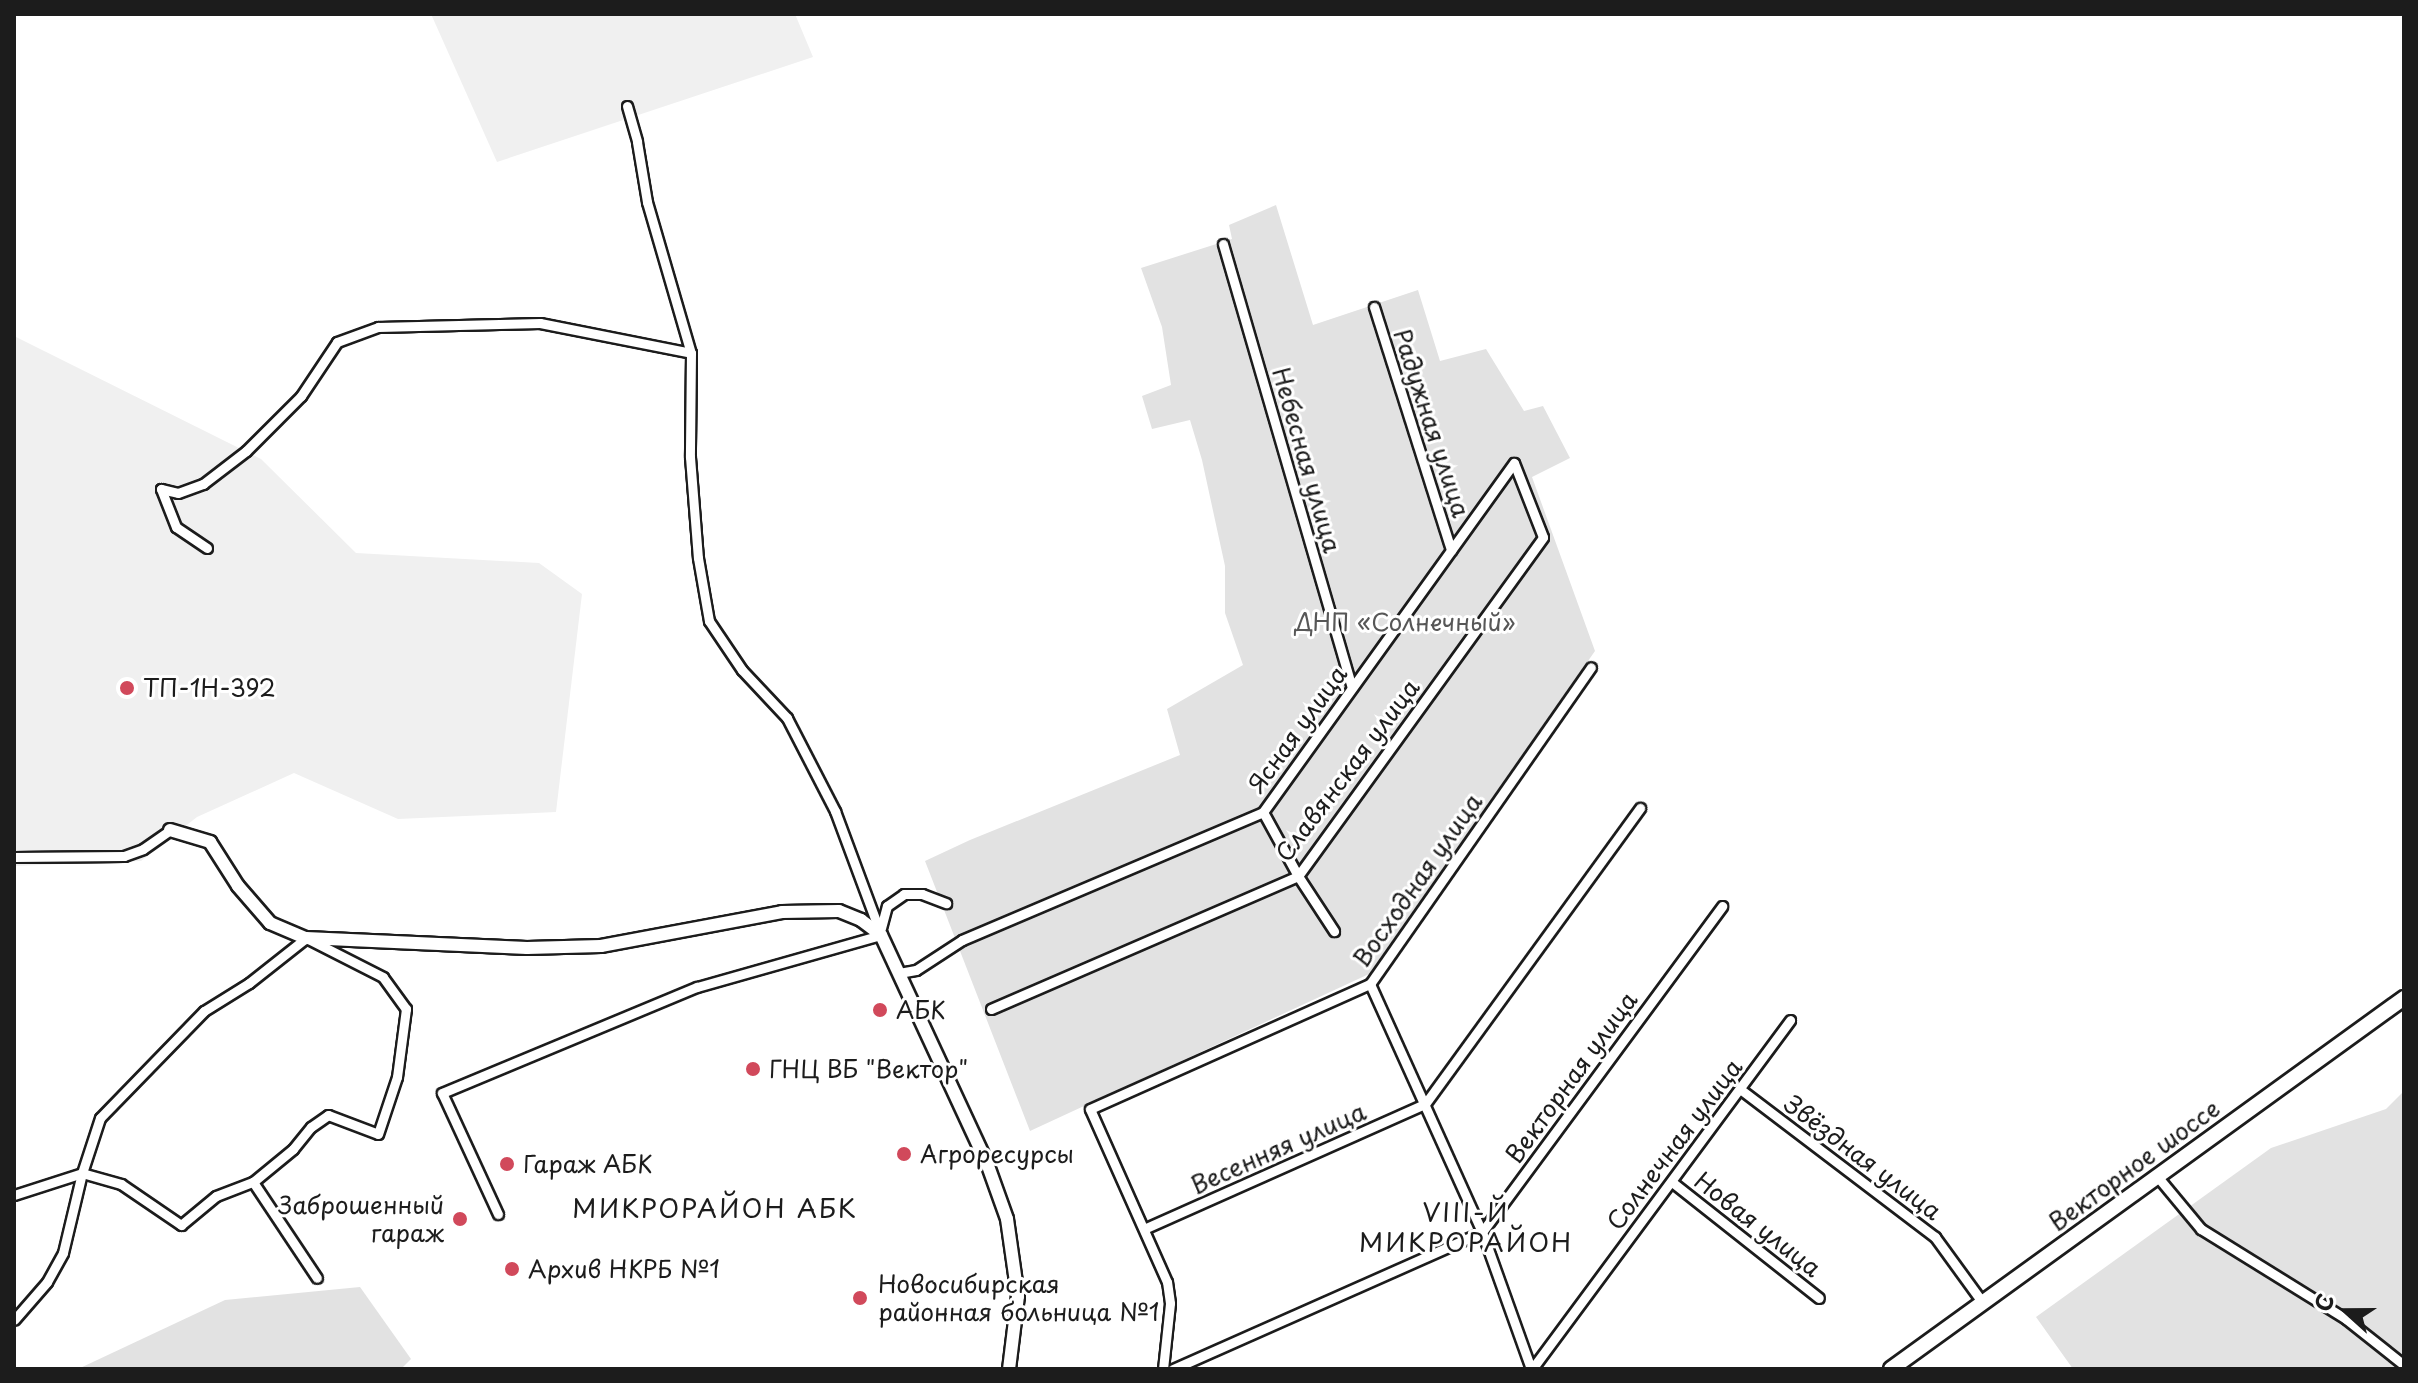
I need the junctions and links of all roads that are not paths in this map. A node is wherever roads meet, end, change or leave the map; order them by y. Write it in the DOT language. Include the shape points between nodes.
graph roads {
  1 [pos="627,106"];
  2 [pos="1223,244"];
  3 [pos="1374,307"];
  4 [pos="691,353"];
  5 [pos="1514,463"];
  6 [pos="207,548"];
  7 [pos="1451,550"];
  8 [pos="1591,667"];
  9 [pos="1352,687"];
  10 [pos="1640,808"];
  11 [pos="1263,812"];
  12 [pos="170,830"];
  13 [pos="14,857"];
  14 [pos="1298,876"];
  15 [pos="946,903"];
  16 [pos="1722,906"];
  17 [pos="1334,931"];
  18 [pos="881,935"];
  19 [pos="306,938"];
  20 [pos="899,973"];
  21 [pos="1370,984"];
  22 [pos="2404,998"];
  23 [pos="991,1009"];
  24 [pos="1790,1020"];
  25 [pos="1740,1089"];
  26 [pos="1425,1104"];
  27 [pos="82,1173"];
  28 [pos="2157,1176"];
  29 [pos="253,1182"];
  30 [pos="1672,1182"];
  31 [pos="14,1195"];
  32 [pos="498,1214"];
  33 [pos="1146,1228"];
  34 [pos="1482,1232"];
  35 [pos="317,1278"];
  36 [pos="1819,1298"];
  37 [pos="1983,1303"];
  38 [pos="14,1320"];
  39 [pos="2404,1365"];
  40 [pos="1009,1369"];
  41 [pos="1163,1369"];
  42 [pos="1173,1369"];
  43 [pos="1531,1369"];
  44 [pos="1891,1369"];
  1 -- 4 [label="street" via="647,202"];
  2 -- 9 [label="street, Небесная улица"];
  3 -- 7 [label="street, Радужная улица"];
  4 -- 6 [label="street" via="540,323 378,327 337,342 301,396 246,451 203,484 178,493 161,489 176,527"];
  4 -- 18 [label="street" via="690,457 709,621 742,670 787,718 835,811"];
  5 -- 7 [label="street, Ясная улица"];
  5 -- 14 [label="street, Славянская улица" via="1543,537"];
  7 -- 9 [label="street, Ясная улица"];
  8 -- 21 [label="street, Восходная улица"];
  9 -- 11 [label="street, Ясная улица"];
  10 -- 26 [label="street"];
  11 -- 14 [label="street"];
  11 -- 20 [label="street, Ясная улица" via="962,940 916,970"];
  12 -- 13 [label="street" via="124,856"];
  12 -- 19 [label="street" via="210,842 270,923"];
  14 -- 17 [label="street"];
  14 -- 23 [label="street, Славянская улица"];
  15 -- 18 [label="street" via="904,894 887,906"];
  16 -- 34 [label="street, Векторная улица"];
  18 -- 19 [label="street" via="839,911 816,909 601,946 527,948"];
  18 -- 20 [label="street"];
  18 -- 32 [label="street" via="697,987 442,1093"];
  19 -- 27 [label="street" via="204,1011 100,1118"];
  19 -- 29 [label="street" via="383,977 406,1009 397,1077 378,1134 328,1115"];
  20 -- 40 [label="street" via="987,1163 1007,1219 1018,1296"];
  21 -- 26 [label="street"];
  21 -- 33 [label="street, Восходная улица" via="1090,1109"];
  22 -- 28 [label="main road, Векторное шоссе"];
  24 -- 25 [label="street, Солнечная улица"];
  25 -- 30 [label="street, Солнечная улица"];
  25 -- 37 [label="street, Звёздная улица" via="1935,1237"];
  26 -- 33 [label="street, Весенняя улица"];
  26 -- 34 [label="street"];
  27 -- 29 [label="street" via="121,1184 181,1225 216,1196"];
  27 -- 31 [label="street"];
  27 -- 38 [label="street" via="63,1253 47,1282"];
  28 -- 37 [label="main road, Векторное шоссе"];
  28 -- 39 [label="street" via="2201,1229 2346,1319"];
  29 -- 35 [label="street"];
  30 -- 36 [label="street, Новая улица"];
  30 -- 43 [label="street, Солнечная улица"];
  33 -- 41 [label="street" via="1165,1274 1170,1303"];
  34 -- 42 [label="street, Векторная улица"];
  34 -- 43 [label="street"];
  37 -- 44 [label="main road, Векторное шоссе"];
}
